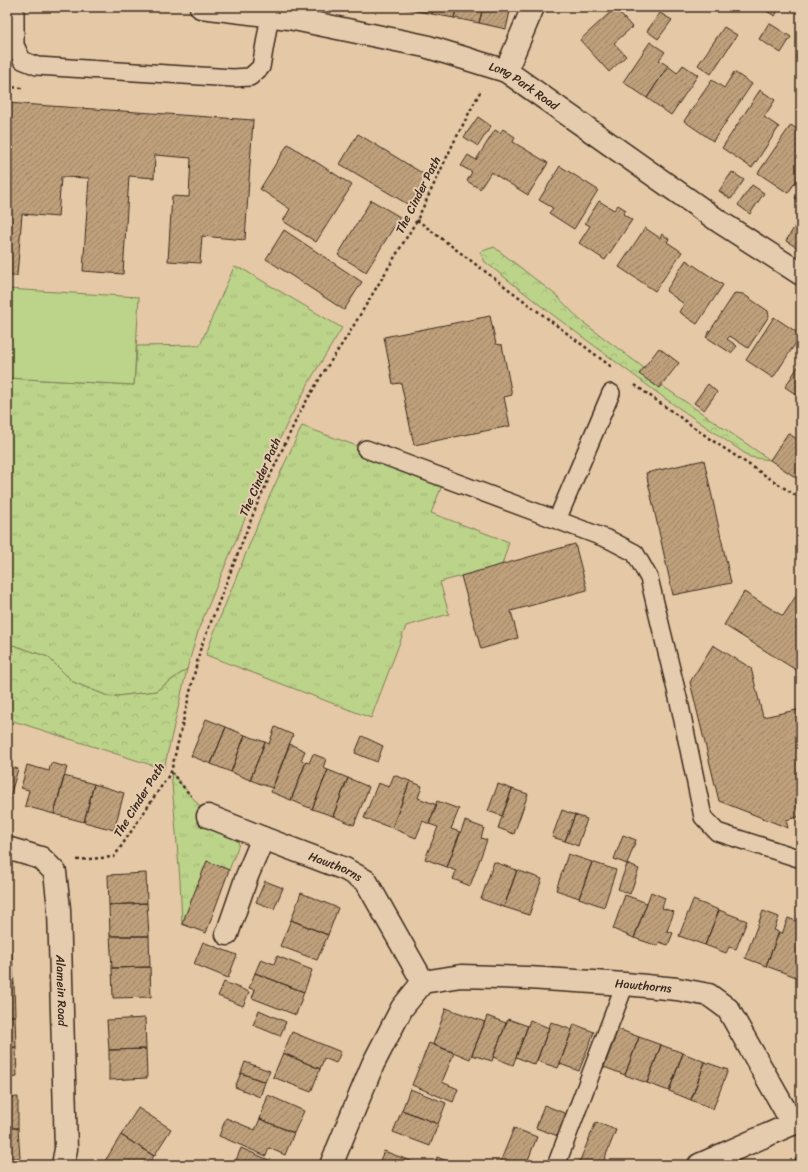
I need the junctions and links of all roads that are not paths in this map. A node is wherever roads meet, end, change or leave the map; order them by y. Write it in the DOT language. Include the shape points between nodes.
graph roads {
  1 [pos="15,7"];
  2 [pos="201,7"];
  3 [pos="533,7"];
  4 [pos="270,15"];
  5 [pos="499,68"];
  6 [pos="801,274"];
  7 [pos="611,393"];
  8 [pos="366,449"];
  9 [pos="557,520"];
  10 [pos="208,816"];
  11 [pos="263,838"];
  12 [pos="7,848"];
  13 [pos="801,859"];
  14 [pos="227,934"];
  15 [pos="423,982"];
  16 [pos="625,984"];
  17 [pos="797,1122"];
  18 [pos="557,1163"];
  19 [pos="63,1165"];
  20 [pos="331,1165"];
  21 [pos="699,1165"];
  1 -- 4 [label="lane" via="15,45 22,60 37,66 233,78 250,77 261,67"];
  2 -- 4 [label="street, Long Park Road"];
  3 -- 5 [label="street"];
  4 -- 5 [label="street, Long Park Road" via="425,46"];
  5 -- 6 [label="street, Long Park Road" via="713,217"];
  7 -- 9 [label="lane"];
  8 -- 9 [label="lane"];
  9 -- 13 [label="lane" via="610,540 635,553 649,578 680,706 703,817 717,832"];
  10 -- 11 [label="street, Hawthorns"];
  11 -- 14 [label="street"];
  11 -- 15 [label="street, Hawthorns" via="346,869 366,881"];
  12 -- 19 [label="street, Alamein Road" via="41,858 55,872 59,910 66,1141"];
  15 -- 16 [label="street, Hawthorns" via="461,976"];
  15 -- 20 [label="street" via="402,1008 373,1064"];
  16 -- 17 [label="street, Hawthorns" via="709,995 728,1009"];
  16 -- 18 [label="lane"];
  17 -- 21 [label="street"];
}
